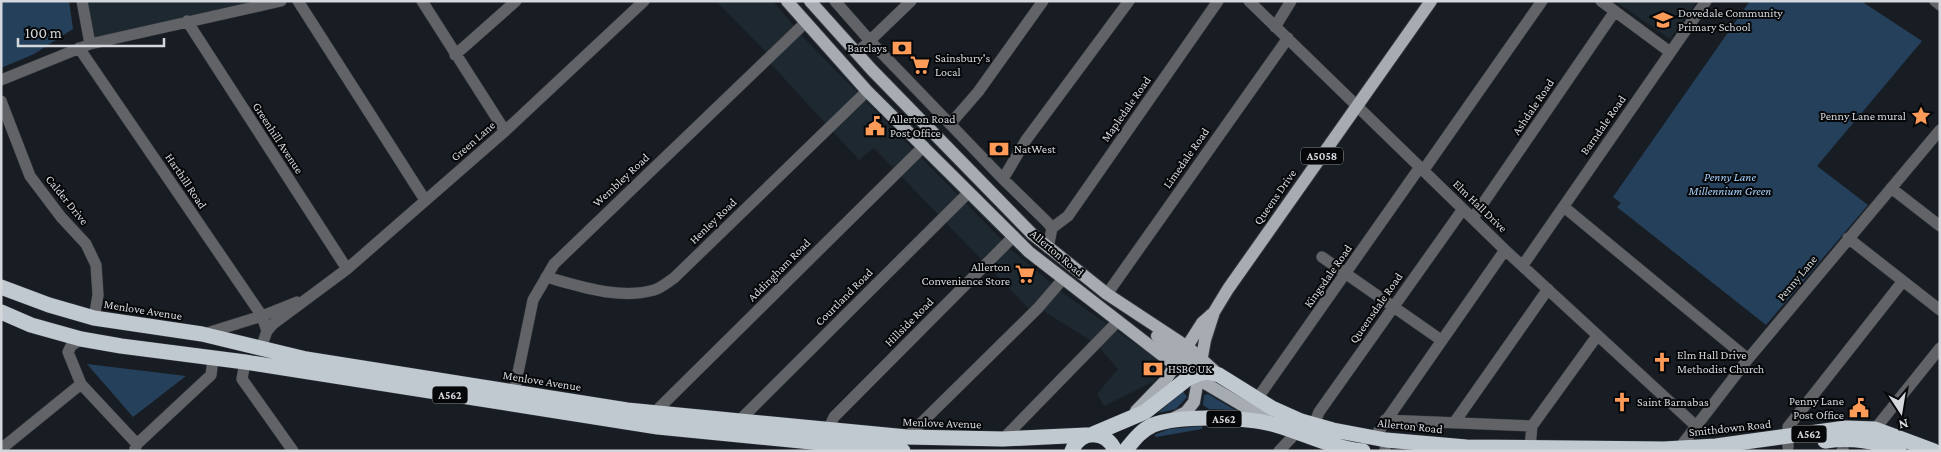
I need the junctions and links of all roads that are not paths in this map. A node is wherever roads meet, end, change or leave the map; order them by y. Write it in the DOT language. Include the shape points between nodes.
graph roads {
  1 [pos="82,1"];
  2 [pos="281,1"];
  3 [pos="298,1"];
  4 [pos="422,1"];
  5 [pos="516,1"];
  6 [pos="644,1"];
  7 [pos="787,1"];
  8 [pos="810,1"];
  9 [pos="835,1"];
  10 [pos="1044,1"];
  11 [pos="1129,1"];
  12 [pos="1218,1"];
  13 [pos="1249,1"];
  14 [pos="1292,1"];
  15 [pos="1431,1"];
  16 [pos="1542,1"];
  17 [pos="1601,1"];
  18 [pos="1706,1"];
  19 [pos="1935,1"];
  20 [pos="911,2"];
  21 [pos="1940,5"];
  22 [pos="1615,11"];
  23 [pos="187,21"];
  24 [pos="806,22"];
  25 [pos="1275,27"];
  26 [pos="1288,38"];
  27 [pos="871,42"];
  28 [pos="90,44"];
  29 [pos="79,48"];
  30 [pos="1670,52"];
  31 [pos="858,53"];
  32 [pos="455,55"];
  33 [pos="1,80"];
  34 [pos="867,91"];
  35 [pos="1,101"];
  36 [pos="1358,106"];
  37 [pos="951,123"];
  38 [pos="505,131"];
  39 [pos="1939,133"];
  40 [pos="924,146"];
  41 [pos="1421,169"];
  42 [pos="1003,179"];
  43 [pos="1891,188"];
  44 [pos="969,192"];
  45 [pos="425,200"];
  46 [pos="1564,207"];
  47 [pos="1463,209"];
  48 [pos="1473,218"];
  49 [pos="1940,226"];
  50 [pos="1052,228"];
  51 [pos="1014,236"];
  52 [pos="1848,238"];
  53 [pos="1048,248"];
  54 [pos="1505,250"];
  55 [pos="1322,257"];
  56 [pos="1523,265"];
  57 [pos="347,269"];
  58 [pos="1347,273"];
  59 [pos="546,277"];
  60 [pos="1063,279"];
  61 [pos="1903,281"];
  62 [pos="1,287"];
  63 [pos="1548,289"];
  64 [pos="1107,294"];
  65 [pos="315,295"];
  66 [pos="1120,304"];
  67 [pos="1394,306"];
  68 [pos="1940,310"];
  69 [pos="1,312"];
  70 [pos="1214,312"];
  71 [pos="262,316"];
  72 [pos="94,318"];
  73 [pos="1118,321"];
  74 [pos="1202,324"];
  75 [pos="267,331"];
  76 [pos="198,334"];
  77 [pos="1169,335"];
  78 [pos="1597,336"];
  79 [pos="81,339"];
  80 [pos="1441,340"];
  81 [pos="261,348"];
  82 [pos="1940,348"];
  83 [pos="190,355"];
  84 [pos="1183,356"];
  85 [pos="213,359"];
  86 [pos="1748,359"];
  87 [pos="245,362"];
  88 [pos="1198,373"];
  89 [pos="81,384"];
  90 [pos="514,392"];
  91 [pos="1257,399"];
  92 [pos="654,413"];
  93 [pos="1127,419"];
  94 [pos="1170,420"];
  95 [pos="1385,420"];
  96 [pos="739,421"];
  97 [pos="1454,423"];
  98 [pos="1314,425"];
  99 [pos="1277,426"];
  100 [pos="1532,426"];
  101 [pos="1696,426"];
  102 [pos="828,430"];
  103 [pos="1296,433"];
  104 [pos="1090,435"];
  105 [pos="1874,435"];
  106 [pos="1003,440"];
  107 [pos="1787,442"];
  108 [pos="1382,443"];
  109 [pos="905,444"];
  110 [pos="135,447"];
  111 [pos="820,447"];
  112 [pos="1530,447"];
  113 [pos="1,449"];
  114 [pos="1579,449"];
  115 [pos="1678,449"];
  116 [pos="1645,450"];
  117 [pos="293,451"];
  118 [pos="1072,451"];
  119 [pos="1115,451"];
  120 [pos="1125,451"];
  121 [pos="1280,451"];
  122 [pos="1363,451"];
  123 [pos="1763,451"];
  124 [pos="1899,451"];
  125 [pos="1934,451"];
  1 -- 28 [label="street"];
  2 -- 23 [label="street"];
  3 -- 45 [label="street"];
  4 -- 32 [label="street"];
  5 -- 32 [label="street"];
  6 -- 38 [label="street, Green Lane"];
  7 -- 24 [label="main road, Allerton Road"];
  8 -- 31 [label="main road, Allerton Road"];
  9 -- 27 [label="street, Allerton Road"];
  10 -- 37 [label="street" via="978,92"];
  11 -- 42 [label="street" via="1026,140"];
  12 -- 50 [label="street, Mapledale Road" via="1068,216"];
  13 -- 25 [label="street, Elm Hall Drive"];
  14 -- 25 [label="street"];
  15 -- 36 [label="main road, Queens Drive / A5058"];
  16 -- 41 [label="street, Kingsdale Road"];
  17 -- 22 [label="street"];
  18 -- 30 [label="street, Barndale Road"];
  19 -- 21 [label="street"];
  20 -- 27 [label="street"];
  22 -- 30 [label="street"];
  22 -- 48 [label="street, Ashdale Road"];
  23 -- 28 [label="street"];
  23 -- 57 [label="street, Greenhill Avenue"];
  24 -- 34 [label="main road, Allerton Road"];
  24 -- 59 [label="street, Wembley Road" via="576,242"];
  25 -- 26 [label="street, Elm Hall Drive"];
  26 -- 36 [label="street, Elm Hall Drive"];
  26 -- 64 [label="street, Limedale Road"];
  27 -- 31 [label="street"];
  27 -- 37 [label="street, Allerton Road"];
  28 -- 29 [label="street"];
  29 -- 33 [label="street"];
  29 -- 71 [label="street, Harthill Road"];
  30 -- 46 [label="street, Barndale Road"];
  31 -- 53 [label="main road, Allerton Road"];
  32 -- 38 [label="street"];
  34 -- 40 [label="main road, Allerton Road"];
  34 -- 59 [label="street, Henley Road" via="674,278 656,290 634,294 604,291"];
  35 -- 72 [label="street, Calder Drive" via="30,176 86,244 96,265 98,295"];
  36 -- 41 [label="street, Elm Hall Drive"];
  36 -- 70 [label="main road, Queens Drive / A5058"];
  37 -- 42 [label="street, Allerton Road"];
  38 -- 45 [label="street, Green Lane"];
  39 -- 43 [label="street, Penny Lane"];
  40 -- 44 [label="main road, Allerton Road"];
  40 -- 92 [label="street, Addingham Road"];
  41 -- 47 [label="street, Elm Hall Drive"];
  41 -- 58 [label="street, Kingsdale Road"];
  42 -- 50 [label="street, Allerton Road"];
  43 -- 49 [label="street"];
  43 -- 52 [label="street, Penny Lane"];
  44 -- 51 [label="main road, Allerton Road"];
  44 -- 96 [label="street, Courtland Road"];
  45 -- 57 [label="street, Green Lane"];
  46 -- 56 [label="street, Barndale Road"];
  46 -- 86 [label="street"];
  47 -- 48 [label="street, Elm Hall Drive"];
  47 -- 67 [label="street, Queensdale Road"];
  48 -- 54 [label="street, Elm Hall Drive"];
  50 -- 53 [label="street, Allerton Road"];
  51 -- 60 [label="main road, Allerton Road"];
  51 -- 102 [label="street, Hillside Road" via="834,417"];
  52 -- 61 [label="street"];
  52 -- 86 [label="street, Penny Lane"];
  53 -- 64 [label="main road, Allerton Road"];
  54 -- 56 [label="street, Elm Hall Drive"];
  54 -- 80 [label="street"];
  55 -- 58 [label="street"];
  56 -- 63 [label="street, Elm Hall Drive"];
  57 -- 65 [label="street, Green Lane"];
  58 -- 67 [label="street"];
  58 -- 91 [label="street, Kingsdale Road"];
  59 -- 90 [label="street, Wembley Road" via="533,300"];
  60 -- 73 [label="main road, Allerton Road"];
  60 -- 109 [label="street"];
  61 -- 68 [label="street"];
  61 -- 107 [label="street" via="1788,426"];
  62 -- 72 [label="highway, Menlove Avenue / A562"];
  63 -- 78 [label="street, Elm Hall Drive"];
  63 -- 97 [label="street"];
  64 -- 66 [label="main road, Allerton Road"];
  65 -- 71 [label="street, Green Lane"];
  65 -- 75 [label="street, Green Lane"];
  66 -- 77 [label="main road, Allerton Road"];
  66 -- 84 [label="main road" via="1139,323"];
  67 -- 80 [label="street"];
  67 -- 98 [label="street, Queensdale Road" via="1319,412"];
  69 -- 79 [label="highway, Menlove Avenue / A562" via="31,325"];
  70 -- 74 [label="main road, Queens Drive / A5058"];
  70 -- 88 [label="main road, Queens Drive / A5058"];
  71 -- 75 [label="street, Harthill Road"];
  71 -- 76 [label="street, Green Lane"];
  72 -- 76 [label="highway, Menlove Avenue / A562"];
  73 -- 84 [label="main road, Allerton Road"];
  73 -- 106 [label="street"];
  74 -- 77 [label="main road" via="1184,335"];
  74 -- 84 [label="main road, Queens Drive / A5058"];
  75 -- 81 [label="street"];
  76 -- 81 [label="highway, Menlove Avenue / A562"];
  76 -- 83 [label="highway"];
  77 -- 84 [label="main road, Allerton Road"];
  78 -- 100 [label="street"];
  78 -- 101 [label="street, Elm Hall Drive"];
  79 -- 83 [label="highway, Menlove Avenue / A562"];
  79 -- 89 [label="street" via="68,352"];
  80 -- 95 [label="street"];
  81 -- 87 [label="highway"];
  81 -- 90 [label="highway, Menlove Avenue / A562" via="306,359"];
  82 -- 105 [label="street"];
  83 -- 85 [label="highway, Menlove Avenue / A562"];
  84 -- 88 [label="main road, Allerton Road"];
  84 -- 88 [label="main road, Allerton Road"];
  84 -- 93 [label="main road, Queens Drive / A5058" via="1157,392"];
  85 -- 87 [label="highway, Menlove Avenue / A562"];
  85 -- 110 [label="street" via="210,375"];
  86 -- 101 [label="street, Penny Lane"];
  87 -- 111 [label="highway, Menlove Avenue / A562" via="658,427"];
  87 -- 117 [label="street" via="242,378"];
  88 -- 91 [label="highway, Allerton Road / A562" via="1219,374"];
  88 -- 93 [label="highway, Queens Drive / A562" via="1158,404"];
  88 -- 94 [label="main road, Queens Drive / A5058" via="1191,408"];
  88 -- 99 [label="main road, Allerton Road" via="1244,408"];
  89 -- 110 [label="street"];
  89 -- 113 [label="street"];
  90 -- 92 [label="highway, Menlove Avenue / A562"];
  91 -- 98 [label="highway, Allerton Road / A562"];
  92 -- 96 [label="highway, Menlove Avenue / A562"];
  93 -- 104 [label="highway, Queens Drive / A562"];
  94 -- 99 [label="highway, A562" via="1226,419"];
  94 -- 120 [label="highway, A562" via="1151,426"];
  95 -- 97 [label="street"];
  95 -- 108 [label="street"];
  96 -- 102 [label="highway, Menlove Avenue / A562"];
  97 -- 100 [label="street"];
  98 -- 108 [label="highway, Allerton Road / A562"];
  99 -- 103 [label="highway, Allerton Road / A562"];
  100 -- 112 [label="street"];
  101 -- 115 [label="street, Penny Lane"];
  102 -- 109 [label="highway, Menlove Avenue / A562"];
  103 -- 121 [label="street"];
  103 -- 122 [label="highway, Allerton Road / A562" via="1340,448"];
  104 -- 106 [label="highway, Menlove Avenue / A562"];
  104 -- 118 [label="highway, A562" via="1076,442"];
  104 -- 119 [label="highway" via="1106,438"];
  105 -- 107 [label="highway, Smithdown Road / A562"];
  105 -- 124 [label="highway, Smithdown Road / A562"];
  105 -- 125 [label="highway, Smithdown Road / A562"];
  106 -- 109 [label="highway, Menlove Avenue / A562"];
  107 -- 115 [label="highway, Smithdown Road / A562"];
  107 -- 123 [label="highway, Smithdown Road / A562"];
  108 -- 112 [label="highway, Allerton Road / A562"];
  109 -- 111 [label="highway, Menlove Avenue / A562"];
  112 -- 114 [label="highway, Allerton Road / A562"];
  114 -- 116 [label="highway, Allerton Road / A562"];
  115 -- 116 [label="highway, Smithdown Road / A562"];
}
